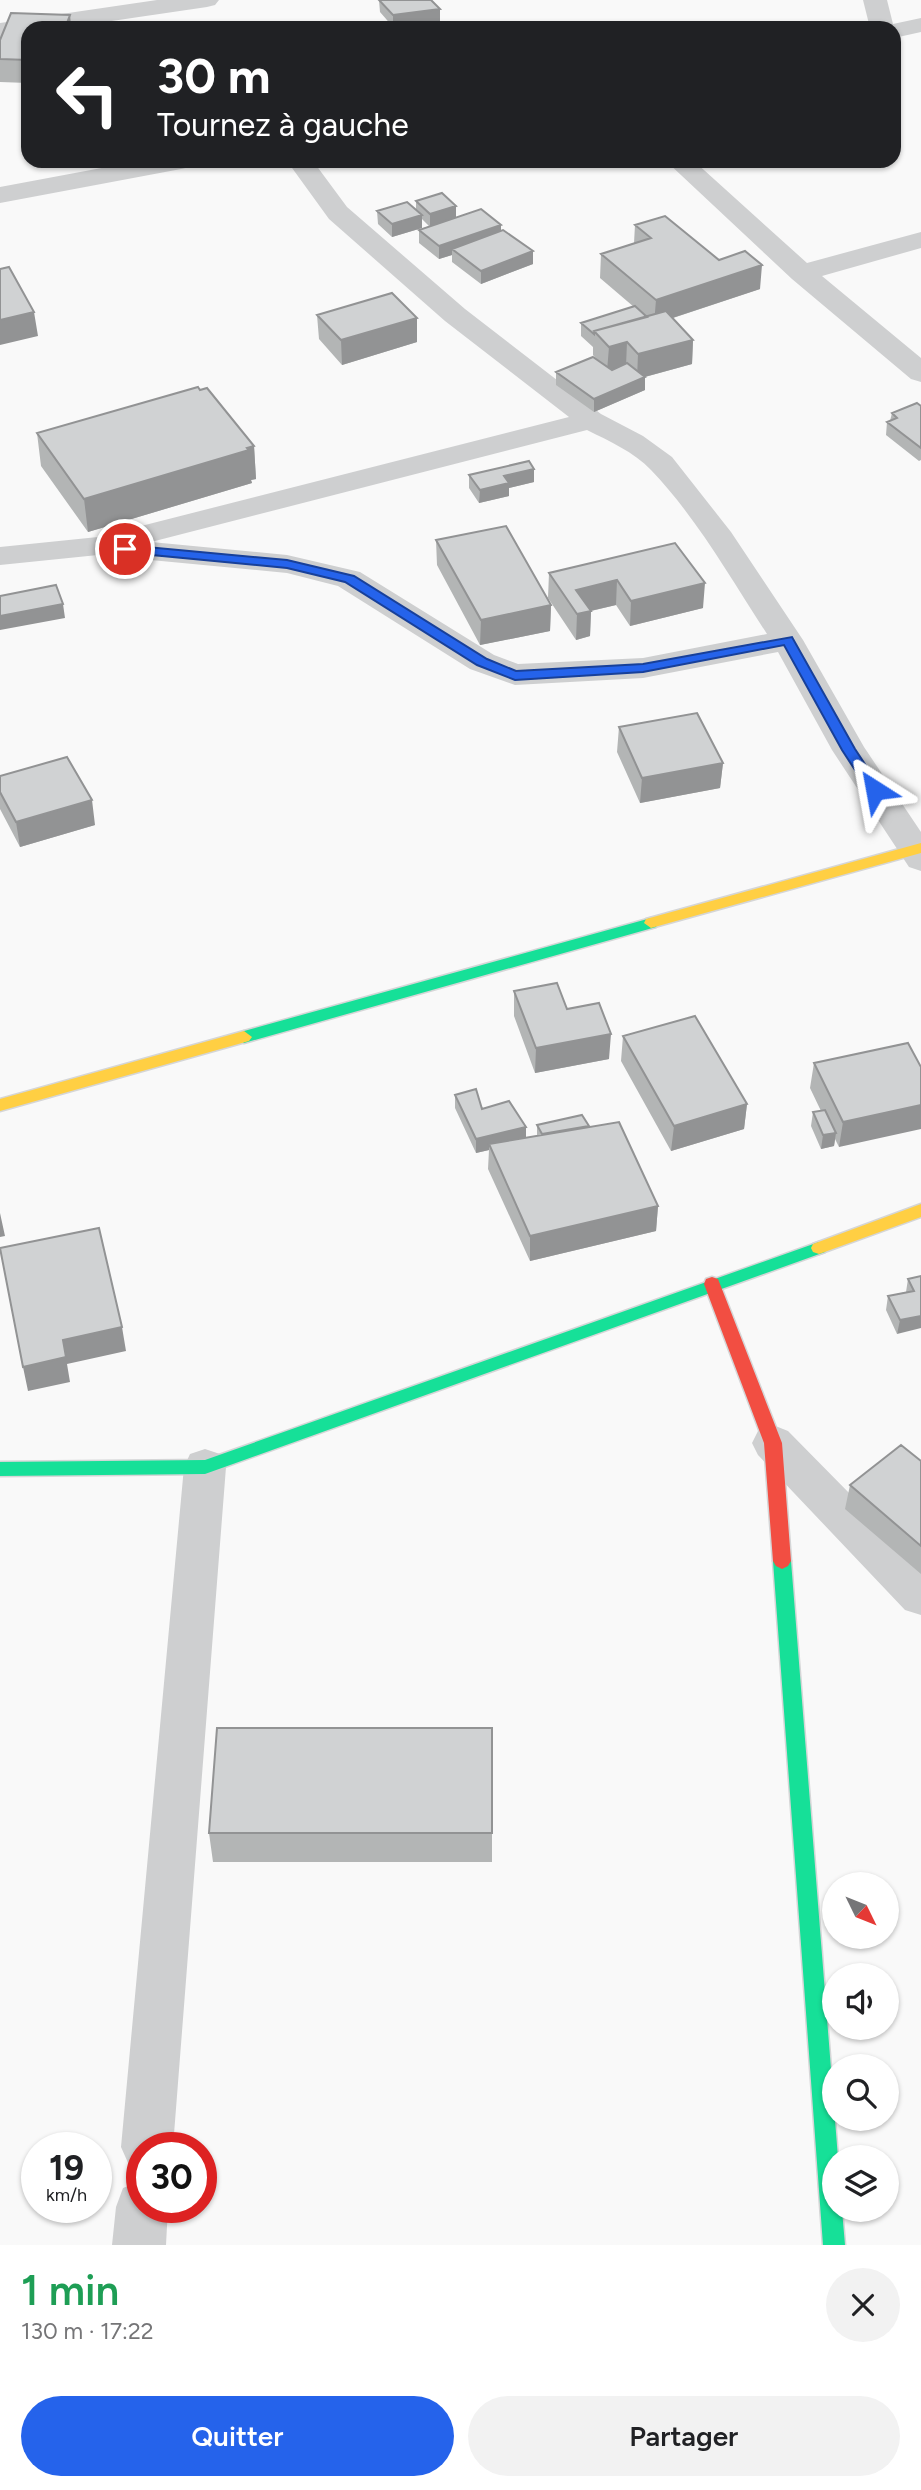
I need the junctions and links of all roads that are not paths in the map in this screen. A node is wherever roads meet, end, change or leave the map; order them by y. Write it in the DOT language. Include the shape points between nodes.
graph roads {
  1 [pos="207,0"];
  2 [pos="875,0"];
  3 [pos="161,3"];
  4 [pos="54,21"];
  5 [pos="175,21"];
  6 [pos="880,21"];
  7 [pos="921,25"];
  8 [pos="21,26"];
  9 [pos="901,29"];
  10 [pos="0,30"];
  11 [pos="144,168"];
  12 [pos="306,168"];
  13 [pos="687,168"];
  14 [pos="0,195"];
  15 [pos="921,240"];
  16 [pos="802,273"];
  17 [pos="921,373"];
  18 [pos="591,420"];
  19 [pos="98,546"];
  20 [pos="0,556"];
  21 [pos="788,640"];
  22 [pos="919,852"];
  23 [pos="0,1105"];
  24 [pos="921,1210"];
  25 [pos="712,1284"];
  26 [pos="773,1443"];
  27 [pos="205,1467"];
  28 [pos="0,1469"];
  29 [pos="921,1596"];
  30 [pos="148,2132"];
  31 [pos="141,2223"];
  32 [pos="139,2245"];
  33 [pos="834,2245"];
  1 -- 3 [label="street"];
  2 -- 6 [label="street"];
  3 -- 4 [label="street"];
  3 -- 5 [label="street"];
  7 -- 9 [label="street"];
  8 -- 10 [label="street"];
  11 -- 14 [label="street"];
  12 -- 18 [label="street" via="348,222 455,315"];
  13 -- 16 [label="street"];
  15 -- 16 [label="street"];
  16 -- 17 [label="street"];
  18 -- 19 [label="street"];
  18 -- 21 [label="street" via="661,463 720,539"];
  19 -- 20 [label="street"];
  19 -- 21 [label="street" via="287,564 349,579 482,662 515,676 643,668"];
  21 -- 22 [label="street" via="849,750"];
  22 -- 23 [label="street"];
  24 -- 25 [label="street"];
  25 -- 26 [label="street"];
  25 -- 27 [label="street"];
  26 -- 29 [label="street"];
  26 -- 33 [label="street"];
  27 -- 28 [label="street"];
  27 -- 30 [label="street"];
  31 -- 32 [label="street"];
}
